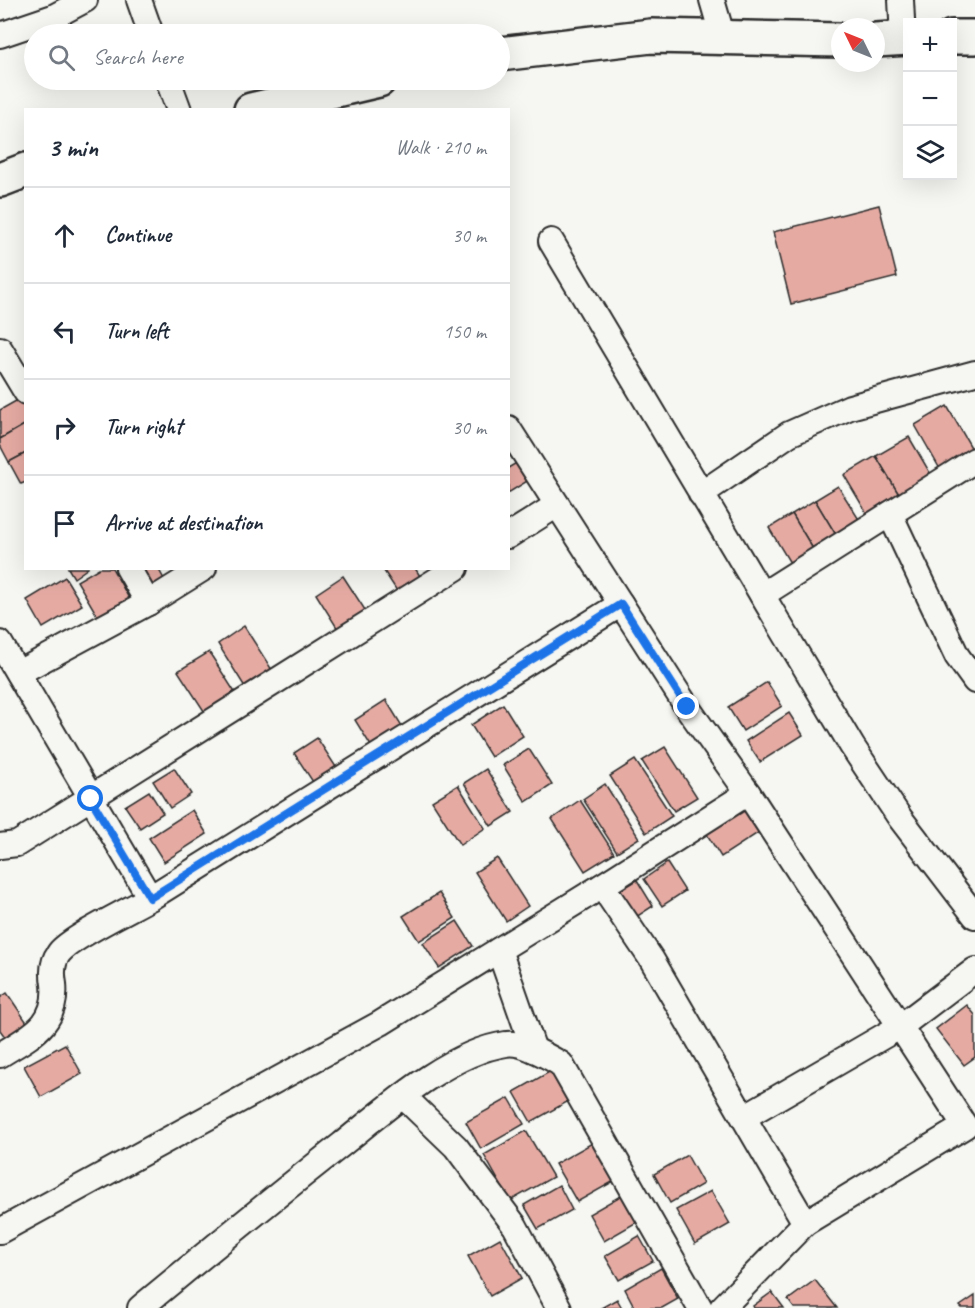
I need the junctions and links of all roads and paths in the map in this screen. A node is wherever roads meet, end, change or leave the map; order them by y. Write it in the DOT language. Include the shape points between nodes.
graph roads {
  1 [pos="85,0"];
  2 [pos="139,0"];
  3 [pos="712,0"];
  4 [pos="901,0"];
  5 [pos="32,24"];
  6 [pos="148,24"];
  7 [pos="24,27"];
  8 [pos="0,35"];
  9 [pos="957,37"];
  10 [pos="975,37"];
  11 [pos="723,38"];
  12 [pos="895,39"];
  13 [pos="831,40"];
  14 [pos="510,53"];
  15 [pos="172,90"];
  16 [pos="353,90"];
  17 [pos="322,102"];
  18 [pos="178,108"];
  19 [pos="269,108"];
  20 [pos="24,171"];
  21 [pos="0,180"];
  22 [pos="551,241"];
  23 [pos="0,349"];
  24 [pos="975,373"];
  25 [pos="24,390"];
  26 [pos="510,431"];
  27 [pos="975,460"];
  28 [pos="701,494"];
  29 [pos="557,505"];
  30 [pos="890,514"];
  31 [pos="510,535"];
  32 [pos="129,570"];
  33 [pos="201,570"];
  34 [pos="453,570"];
  35 [pos="762,595"];
  36 [pos="148,603"];
  37 [pos="621,604"];
  38 [pos="0,643"];
  39 [pos="18,673"];
  40 [pos="975,681"];
  41 [pos="748,793"];
  42 [pos="91,799"];
  43 [pos="0,846"];
  44 [pos="602,886"];
  45 [pos="150,898"];
  46 [pos="975,916"];
  47 [pos="500,950"];
  48 [pos="975,970"];
  49 [pos="901,1026"];
  50 [pos="534,1050"];
  51 [pos="0,1054"];
  52 [pos="403,1096"];
  53 [pos="744,1117"];
  54 [pos="972,1130"];
  55 [pos="805,1223"];
  56 [pos="0,1231"];
  57 [pos="140,1308"];
  58 [pos="559,1308"];
  59 [pos="700,1308"];
  60 [pos="722,1308"];
  1 -- 5 [label="street"];
  2 -- 6 [label="street"];
  3 -- 11 [label="street"];
  4 -- 12 [label="street"];
  7 -- 8 [label="street"];
  9 -- 10 [label="main road"];
  11 -- 13 [label="main road"];
  11 -- 14 [label="main road" via="651,36"];
  15 -- 18 [label="street"];
  16 -- 17 [label="main road"];
  17 -- 19 [label="main road"];
  20 -- 21 [label="main road"];
  22 -- 28 [label="street"];
  23 -- 25 [label="street"];
  24 -- 28 [label="street" via="850,407 789,434"];
  26 -- 29 [label="street"];
  27 -- 30 [label="street"];
  28 -- 35 [label="street"];
  29 -- 31 [label="street"];
  29 -- 37 [label="street"];
  30 -- 35 [label="street"];
  30 -- 40 [label="street" via="957,656"];
  32 -- 36 [label="street"];
  33 -- 36 [label="street"];
  34 -- 42 [label="street"];
  35 -- 46 [label="street" via="852,746 900,818"];
  36 -- 39 [label="street"];
  37 -- 41 [label="street"];
  37 -- 45 [label="street"];
  38 -- 39 [label="street"];
  39 -- 42 [label="street"];
  41 -- 44 [label="street"];
  41 -- 49 [label="street"];
  42 -- 43 [label="street" via="17,844"];
  42 -- 45 [label="street"];
  44 -- 47 [label="street"];
  44 -- 53 [label="street" via="652,960"];
  45 -- 51 [label="street" via="59,953 52,970 55,995 51,1013 39,1030"];
  47 -- 50 [label="street"];
  47 -- 56 [label="street" via="381,1023"];
  48 -- 49 [label="street"];
  49 -- 53 [label="street"];
  49 -- 54 [label="street"];
  50 -- 52 [label="street" via="508,1043 476,1053 424,1079"];
  50 -- 59 [label="street" via="561,1064"];
  52 -- 57 [label="street"];
  52 -- 58 [label="street" via="456,1147 515,1226"];
  53 -- 55 [label="street"];
  54 -- 55 [label="street"];
  55 -- 60 [label="street"];
}
